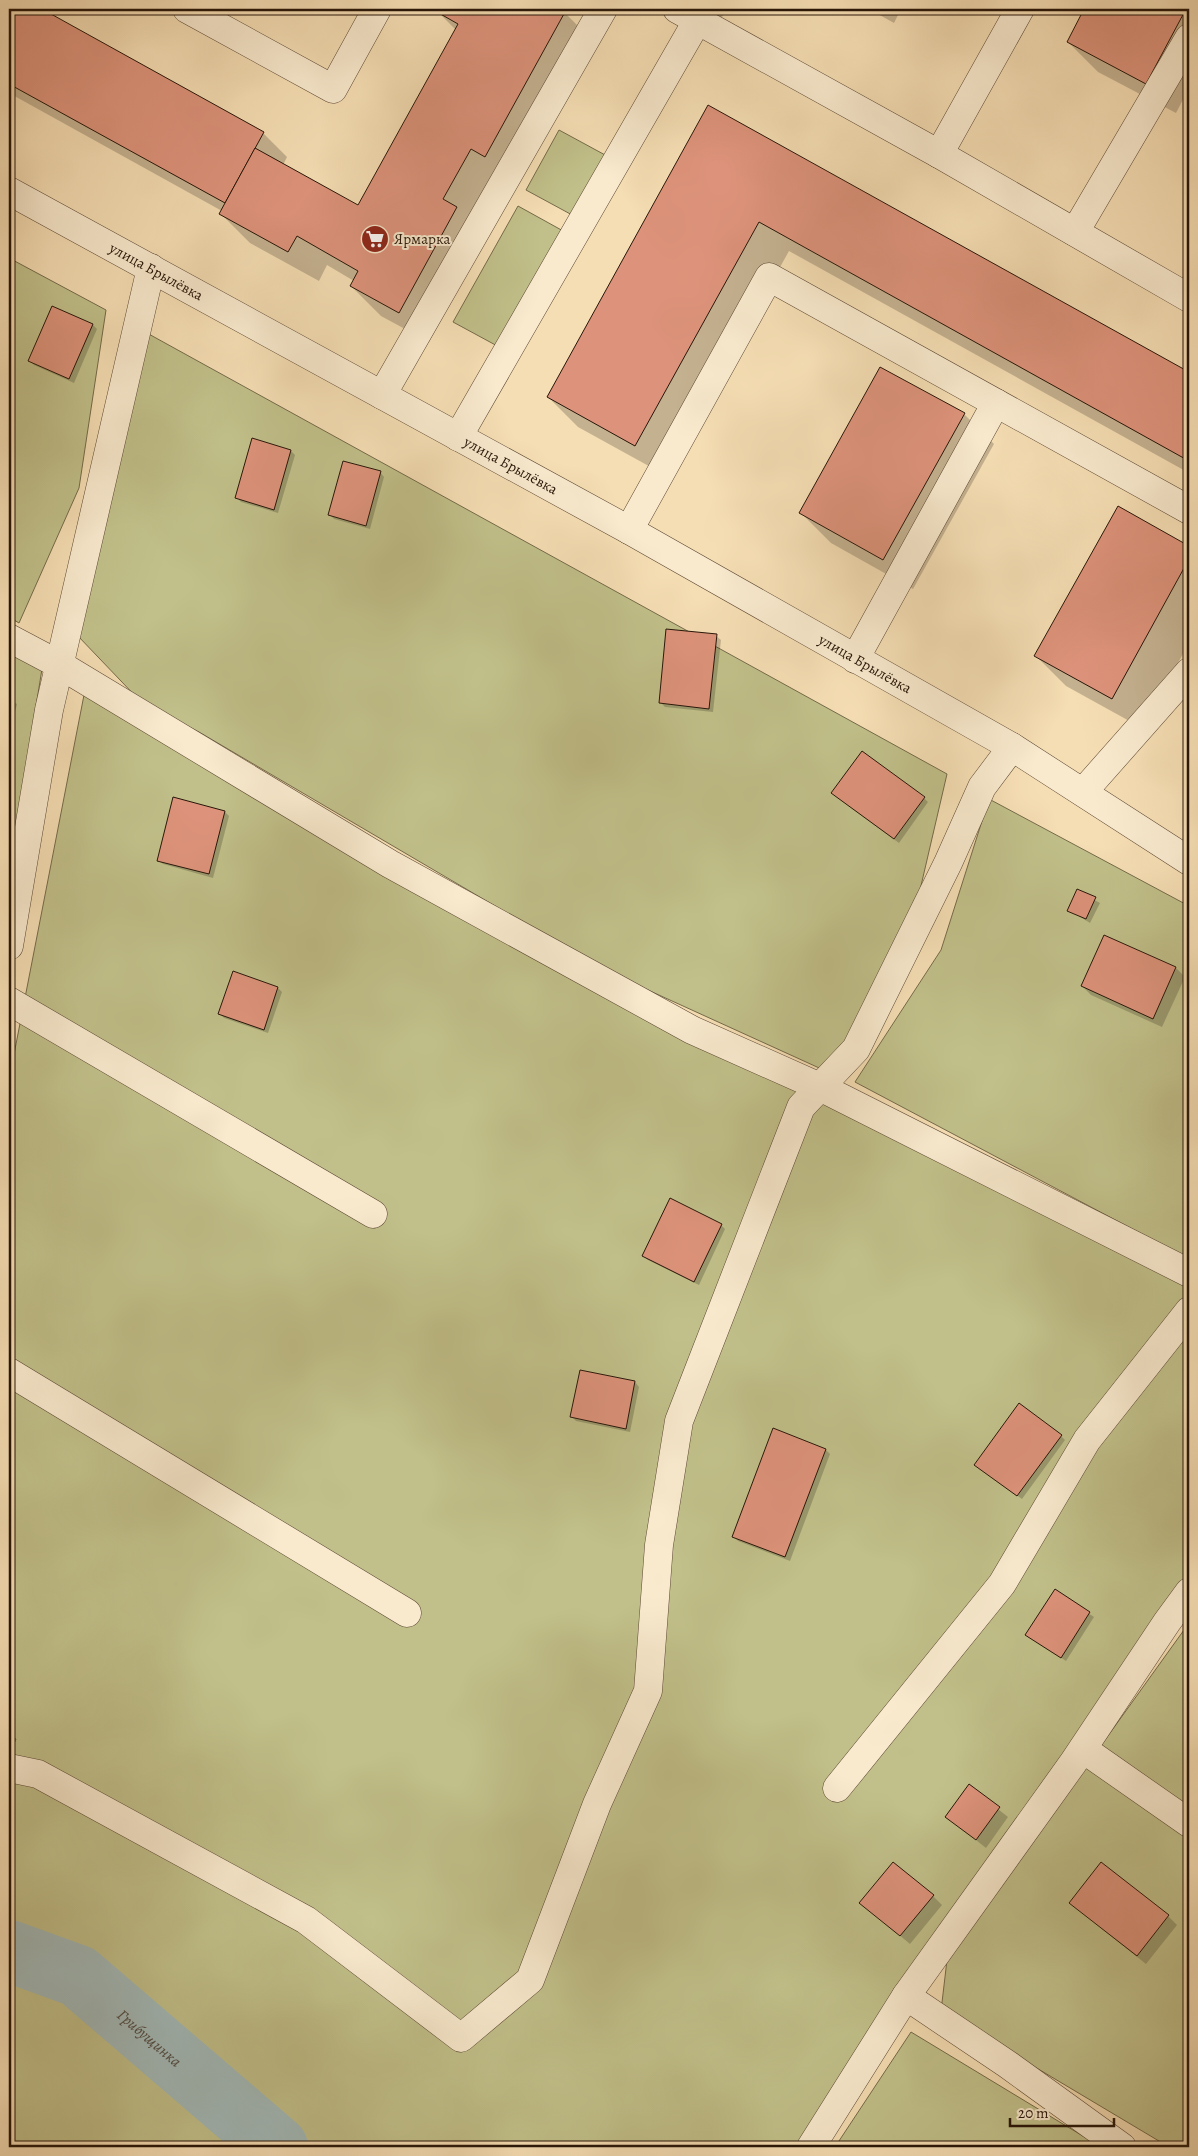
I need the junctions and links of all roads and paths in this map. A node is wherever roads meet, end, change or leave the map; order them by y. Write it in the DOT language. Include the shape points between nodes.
graph roads {
  1 [pos="187,9"];
  2 [pos="377,9"];
  3 [pos="603,9"];
  4 [pos="1020,9"];
  5 [pos="693,13"];
  6 [pos="1189,38"];
  7 [pos="939,154"];
  8 [pos="9,190"];
  9 [pos="1075,232"];
  10 [pos="151,268"];
  11 [pos="1189,298"];
  12 [pos="382,395"];
  13 [pos="996,403"];
  14 [pos="458,437"];
  15 [pos="1189,510"];
  16 [pos="629,530"];
  17 [pos="9,638"];
  18 [pos="855,659"];
  19 [pos="60,665"];
  20 [pos="1189,672"];
  21 [pos="1012,747"];
  22 [pos="1083,792"];
  23 [pos="1189,861"];
  24 [pos="9,946"];
  25 [pos="9,1001"];
  26 [pos="820,1087"];
  27 [pos="373,1214"];
  28 [pos="1189,1274"];
  29 [pos="1189,1311"];
  30 [pos="9,1372"];
  31 [pos="1189,1592"];
  32 [pos="408,1613"];
  33 [pos="1083,1749"];
  34 [pos="9,1768"];
  35 [pos="837,1788"];
  36 [pos="1189,1823"];
  37 [pos="906,1996"];
  38 [pos="811,2147"];
  39 [pos="1122,2147"];
  1 -- 2 [label="street" via="333,89"];
  3 -- 12 [label="street"];
  4 -- 7 [label="street"];
  5 -- 7 [label="street"];
  5 -- 14 [label="street"];
  6 -- 9 [label="street"];
  7 -- 9 [label="street"];
  8 -- 10 [label="street, улица Брылёвка"];
  9 -- 11 [label="street"];
  10 -- 12 [label="street, улица Брылёвка"];
  10 -- 19 [label="street"];
  12 -- 14 [label="street, улица Брылёвка"];
  13 -- 15 [label="street"];
  13 -- 16 [label="street" via="769,277"];
  13 -- 18 [label="street"];
  14 -- 16 [label="street, улица Брылёвка"];
  16 -- 18 [label="street, улица Брылёвка"];
  17 -- 19 [label="street"];
  18 -- 21 [label="street, улица Брылёвка"];
  19 -- 24 [label="street" via="49,710"];
  19 -- 26 [label="street" via="390,864 692,1030"];
  20 -- 22 [label="street"];
  21 -- 22 [label="street, улица Брылёвка"];
  21 -- 26 [label="street" via="982,787 856,1049"];
  22 -- 23 [label="street, улица Брылёвка"];
  25 -- 27 [label="street"];
  26 -- 28 [label="street"];
  26 -- 34 [label="street" via="802,1107 679,1421 659,1545 648,1691 597,1804 530,1980 461,2038 306,1920 38,1774"];
  29 -- 35 [label="street" via="1087,1440 1002,1584"];
  30 -- 32 [label="street"];
  31 -- 33 [label="street"];
  33 -- 36 [label="street"];
  33 -- 37 [label="street"];
  37 -- 38 [label="street"];
  37 -- 39 [label="street"];
}
